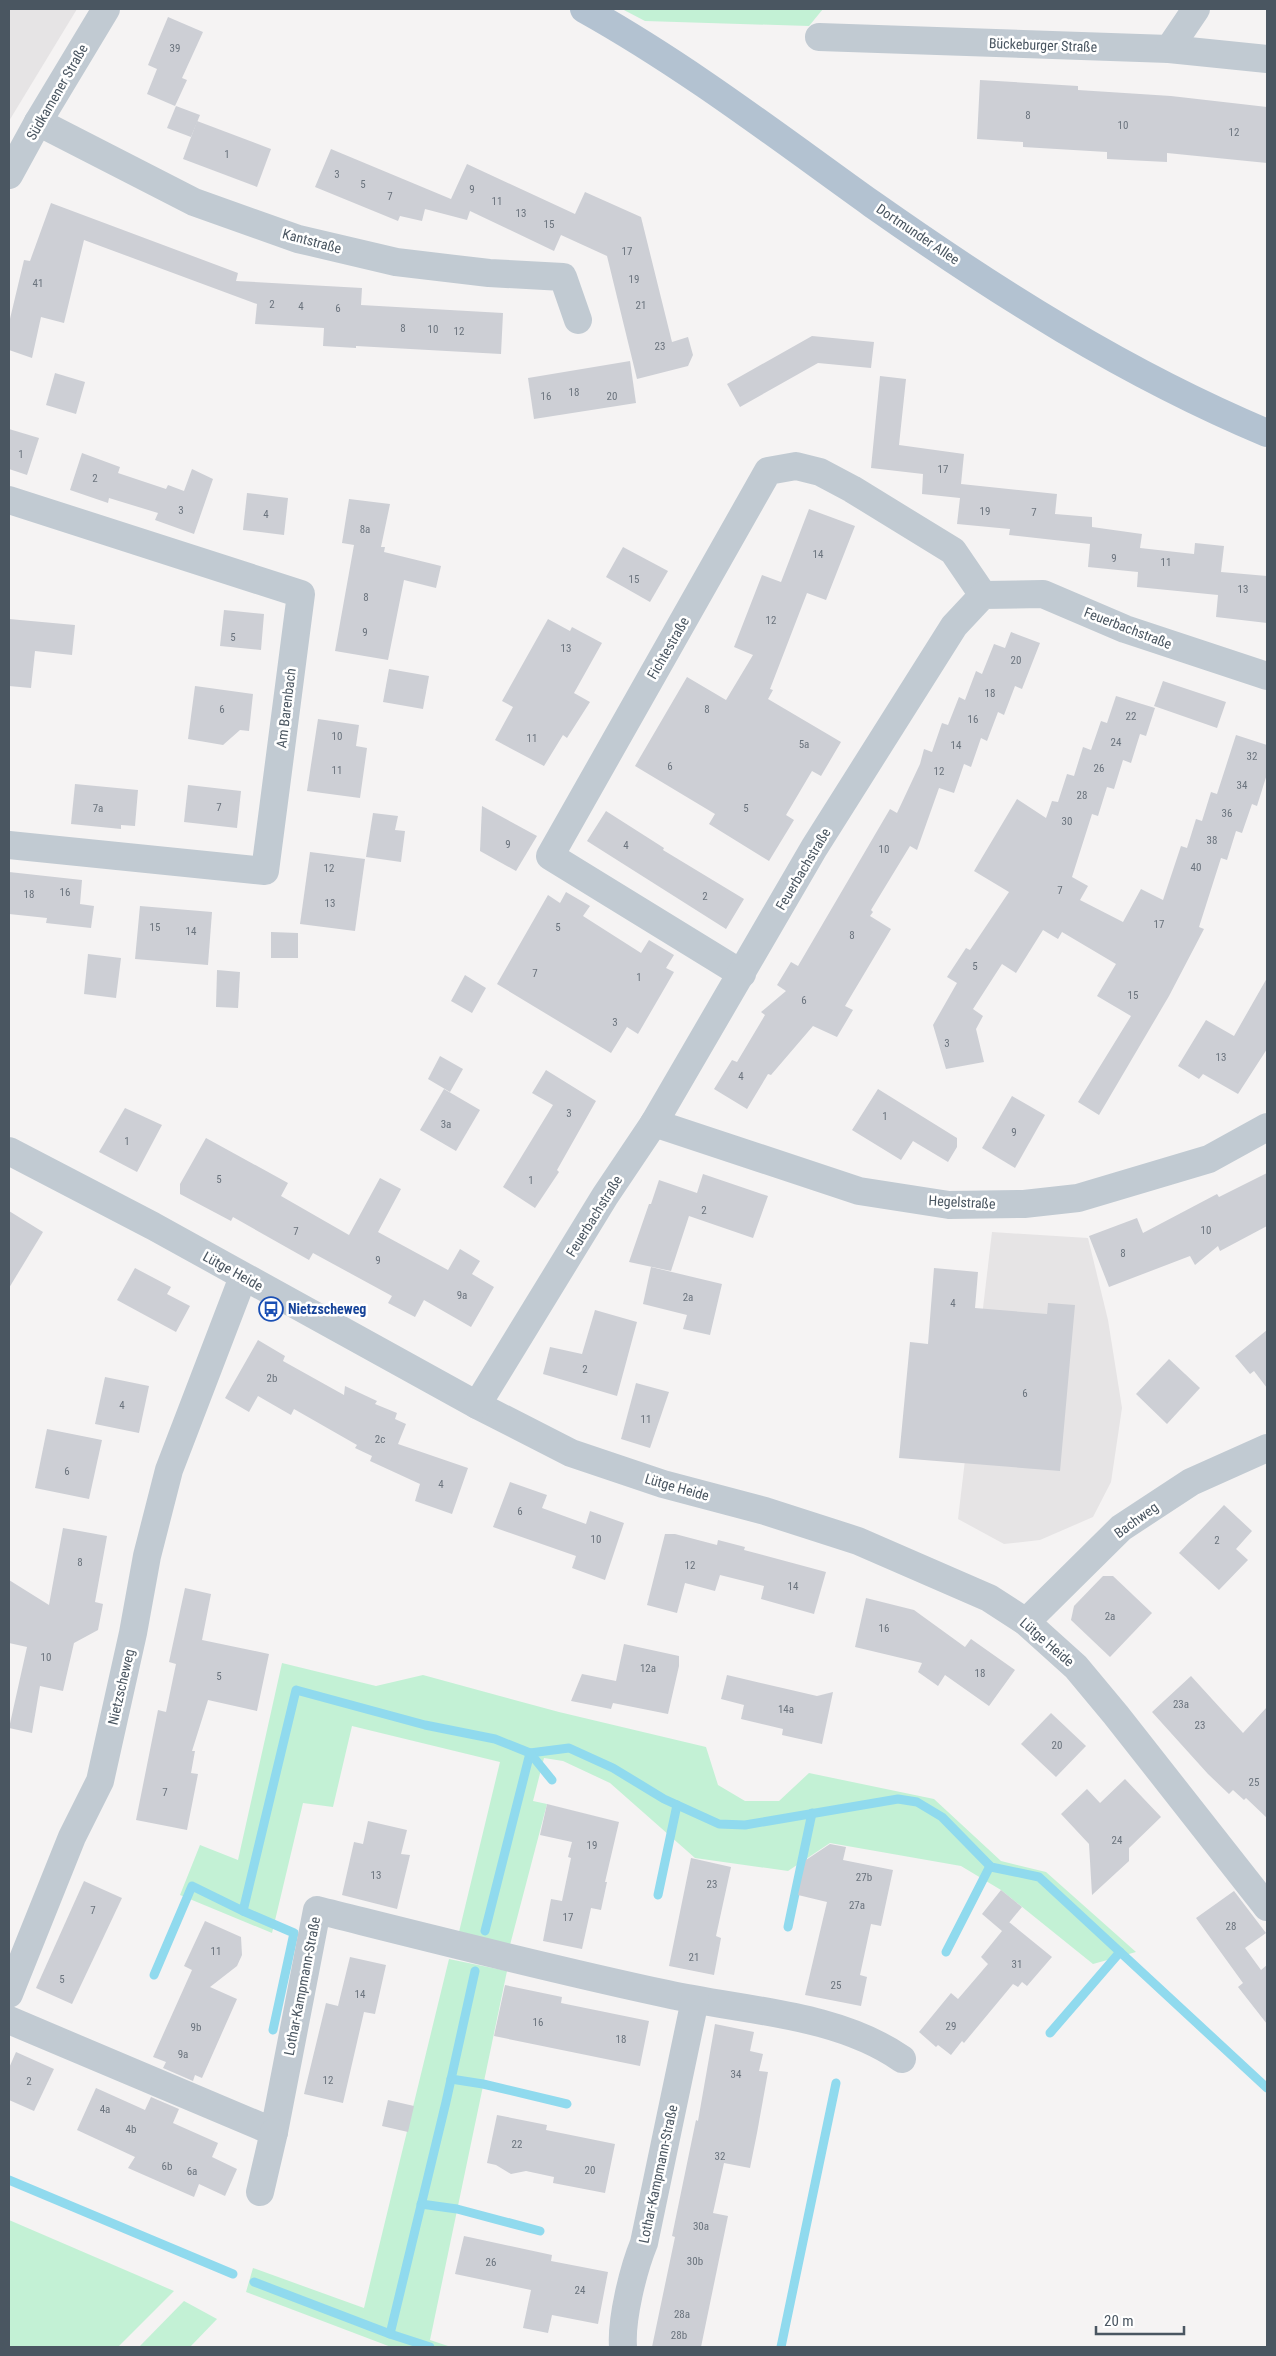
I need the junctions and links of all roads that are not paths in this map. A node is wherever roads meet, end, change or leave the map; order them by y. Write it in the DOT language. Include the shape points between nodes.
graph roads {
  1 [pos="106,9"];
  2 [pos="584,9"];
  3 [pos="1196,9"];
  4 [pos="819,37"];
  5 [pos="1168,49"];
  6 [pos="1267,59"];
  7 [pos="38,122"];
  8 [pos="9,175"];
  9 [pos="578,320"];
  10 [pos="1267,433"];
  11 [pos="9,500"];
  12 [pos="983,595"];
  13 [pos="1267,676"];
  14 [pos="9,845"];
  15 [pos="742,974"];
  16 [pos="654,1123"];
  17 [pos="1267,1127"];
  18 [pos="9,1151"];
  19 [pos="243,1277"];
  20 [pos="477,1405"];
  21 [pos="1267,1448"];
  22 [pos="1026,1622"];
  23 [pos="1267,1906"];
  24 [pos="9,1994"];
  25 [pos="695,2000"];
  26 [pos="9,2020"];
  27 [pos="902,2059"];
  28 [pos="274,2132"];
  29 [pos="260,2192"];
  30 [pos="623,2347"];
  1 -- 7 [label="street, Südkamener Straße"];
  2 -- 10 [label="main road, Dortmunder Allee" via="681,66 886,213 1048,320 1162,385"];
  3 -- 5 [label="street"];
  4 -- 5 [label="street, Bückeburger Straße"];
  5 -- 6 [label="street, Bückeburger Straße"];
  7 -- 8 [label="street, Südkamener Straße"];
  7 -- 9 [label="street, Kantstraße" via="194,202 298,239 396,262 563,278"];
  11 -- 14 [label="street, Am Barenbach" via="301,594 265,871"];
  12 -- 13 [label="street, Feuerbachstraße" via="1043,594 1125,629"];
  12 -- 15 [label="street, Feuerbachstraße" via="954,626 814,848"];
  12 -- 15 [label="street, Fichtestraße" via="953,551 852,489 820,472 796,466 768,471 550,856"];
  15 -- 16 [label="street, Feuerbachstraße"];
  16 -- 17 [label="street, Hegelstraße" via="859,1191 949,1205 1024,1204 1078,1198 1209,1159"];
  16 -- 20 [label="street, Feuerbachstraße" via="605,1196"];
  18 -- 19 [label="street, Lütge Heide"];
  19 -- 20 [label="street, Lütge Heide"];
  19 -- 24 [label="street, Nietzscheweg" via="169,1470 147,1556 100,1781 72,1837"];
  20 -- 22 [label="street, Lütge Heide" via="572,1453 663,1484 765,1511 858,1541 989,1598"];
  21 -- 22 [label="street, Bachweg" via="1191,1482 1121,1528"];
  22 -- 23 [label="street, Lütge Heide" via="1076,1667 1111,1708"];
  25 -- 27 [label="street, Lothar-Kampmann-Straße" via="842,2030 882,2045"];
  25 -- 28 [label="street, Lothar-Kampmann-Straße" via="518,1961 317,1910"];
  25 -- 30 [label="street, Lothar-Kampmann-Straße" via="622,2333"];
  26 -- 28 [label="street"];
  28 -- 29 [label="street"];
}
